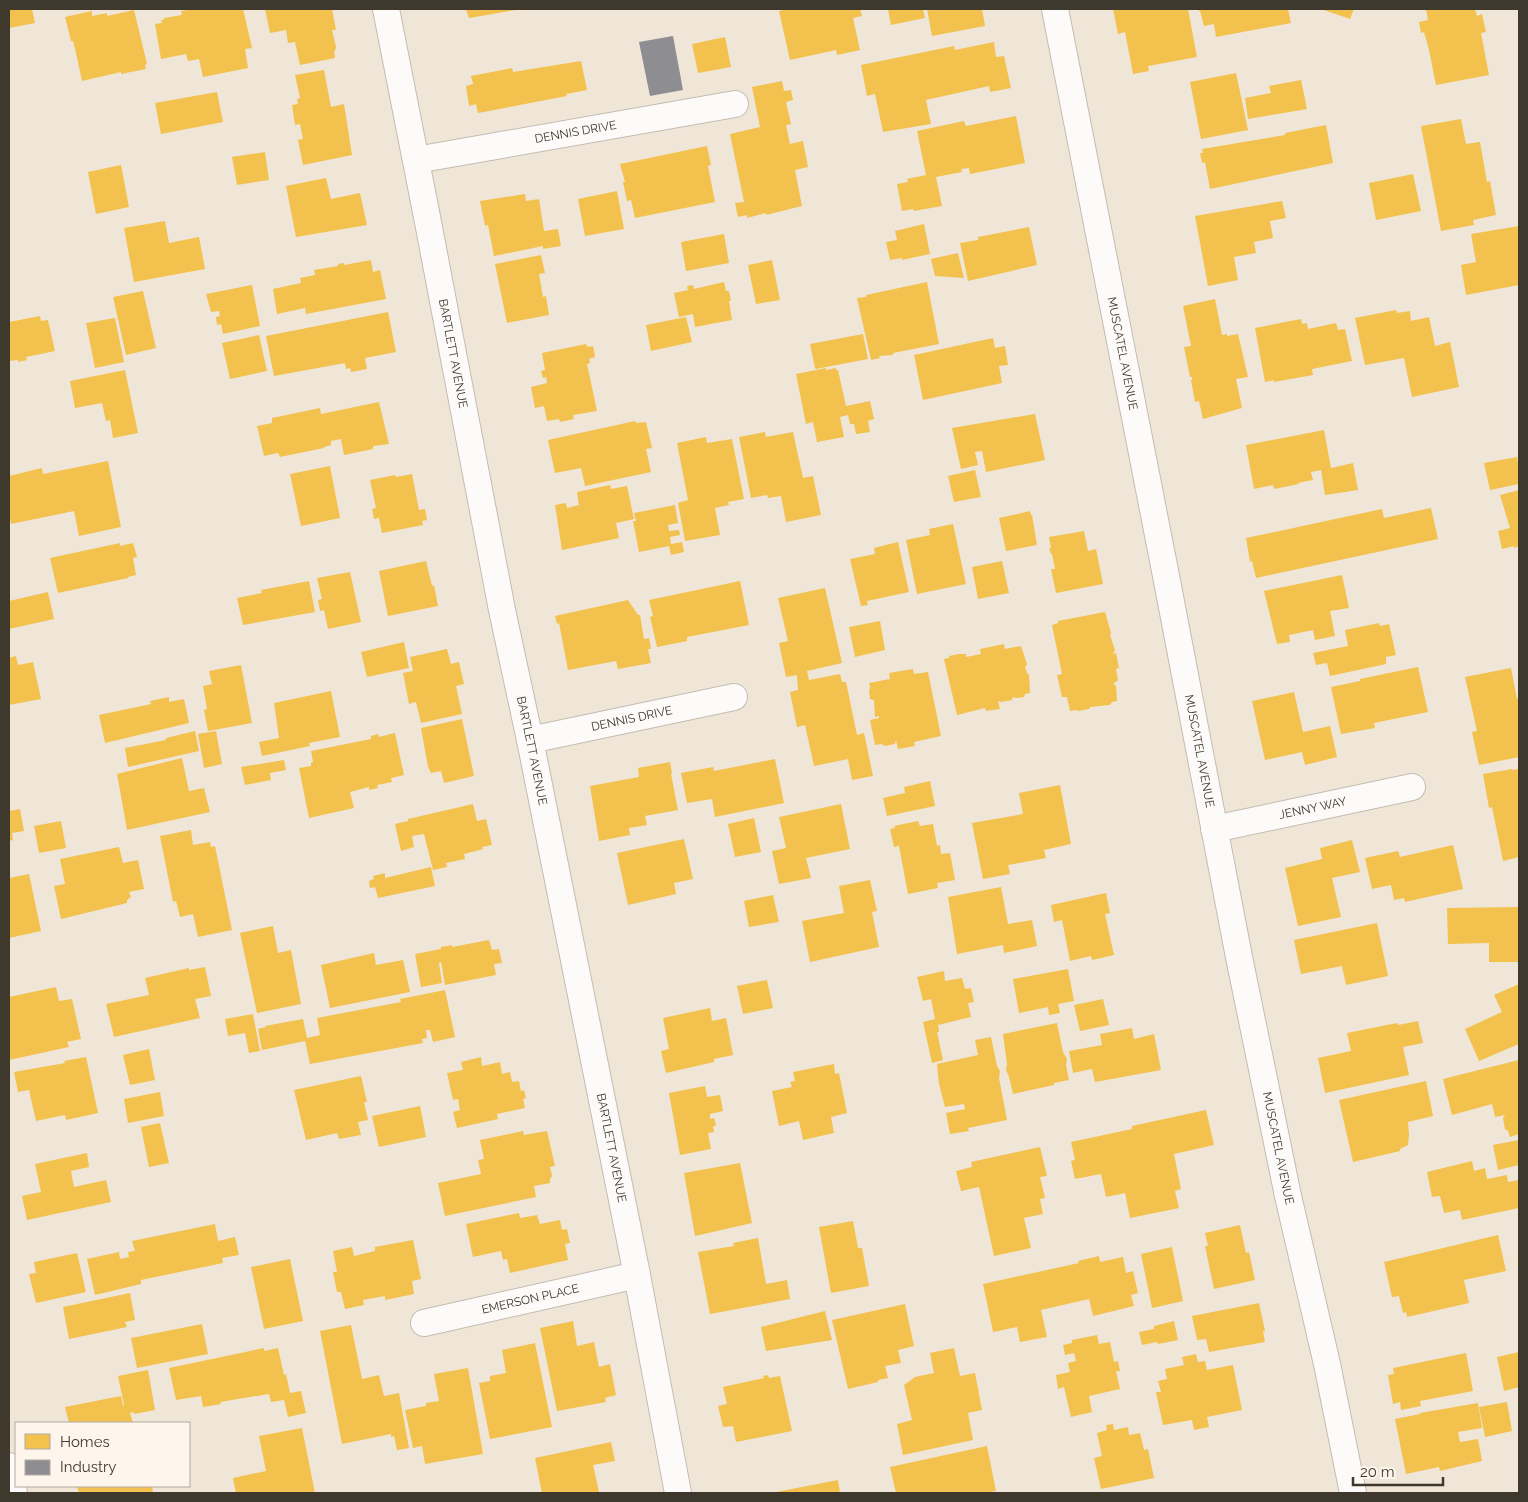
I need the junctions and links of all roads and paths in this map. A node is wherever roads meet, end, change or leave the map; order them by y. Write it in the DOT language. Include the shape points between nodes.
graph roads {
  1 [pos="386,9"];
  2 [pos="1054,9"];
  3 [pos="735,104"];
  4 [pos="416,160"];
  5 [pos="734,697"];
  6 [pos="530,740"];
  7 [pos="1412,788"];
  8 [pos="1214,829"];
  9 [pos="636,1275"];
  10 [pos="424,1323"];
  11 [pos="9,1466"];
  12 [pos="14,1493"];
  13 [pos="678,1493"];
  14 [pos="1353,1493"];
  1 -- 4 [label="street, BARTLETT AVENUE"];
  2 -- 8 [label="street, MUSCATEL AVENUE"];
  3 -- 4 [label="street, DENNIS DRIVE"];
  4 -- 6 [label="street, BARTLETT AVENUE"];
  5 -- 6 [label="street, DENNIS DRIVE"];
  6 -- 9 [label="street, BARTLETT AVENUE"];
  7 -- 8 [label="street, JENNY WAY"];
  8 -- 14 [label="street, MUSCATEL AVENUE" via="1288,1196 1328,1364"];
  9 -- 10 [label="street, EMERSON PLACE"];
  9 -- 13 [label="street, BARTLETT AVENUE"];
  11 -- 12 [label="street"];
}
